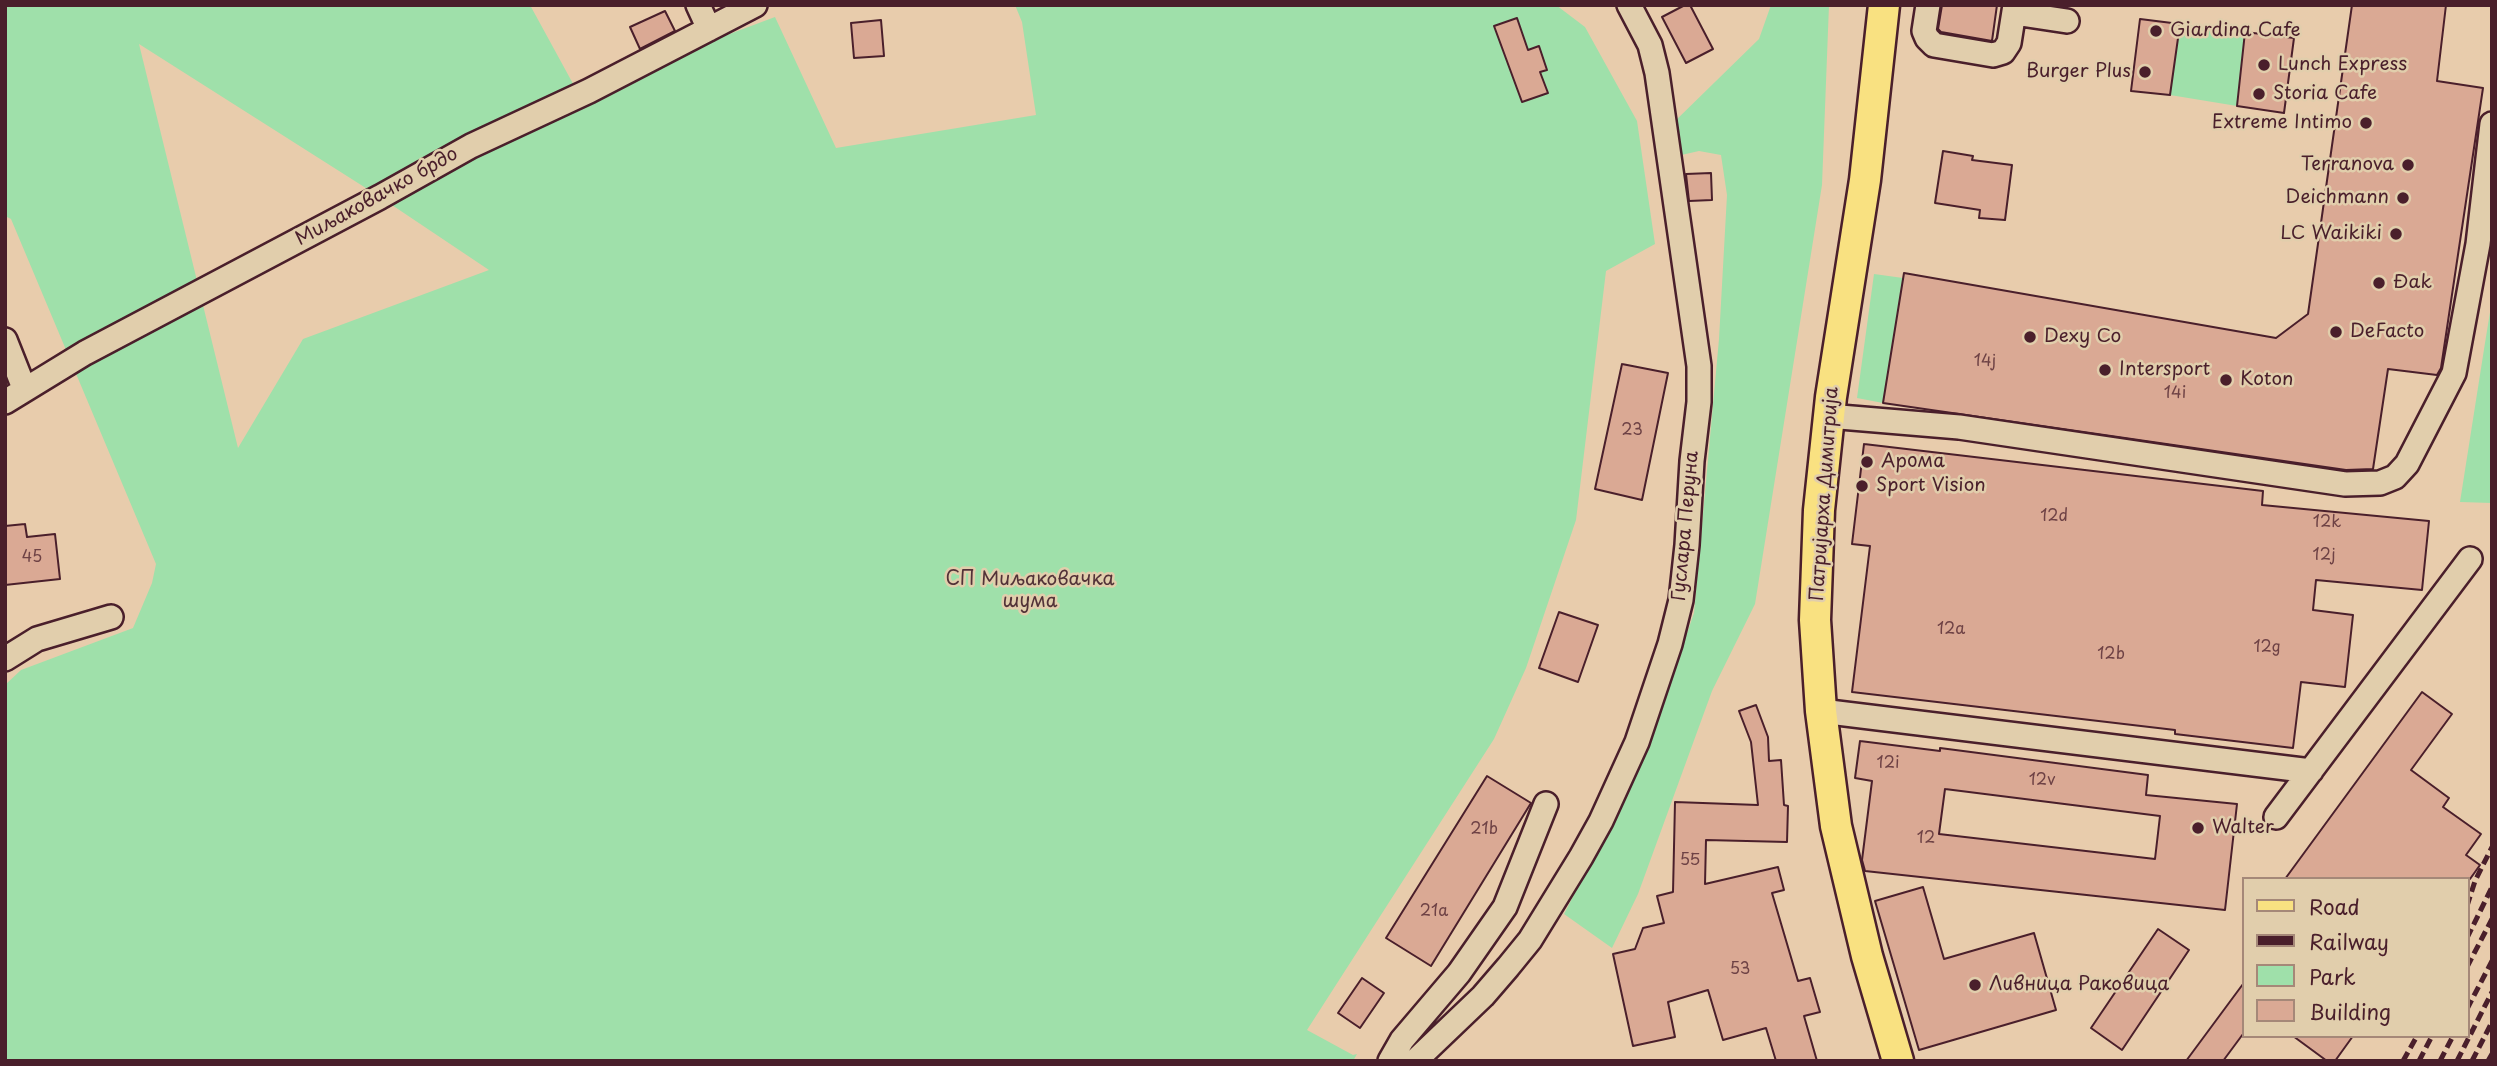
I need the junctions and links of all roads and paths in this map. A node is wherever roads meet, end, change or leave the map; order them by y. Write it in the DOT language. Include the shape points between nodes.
graph roads {
  1 [pos="698,5"];
  2 [pos="755,5"];
  3 [pos="1629,5"];
  4 [pos="1884,5"];
  5 [pos="1928,5"];
  6 [pos="2015,9"];
  7 [pos="2067,21"];
  8 [pos="709,29"];
  9 [pos="2492,124"];
  10 [pos="5,340"];
  11 [pos="24,388"];
  12 [pos="5,402"];
  13 [pos="1828,416"];
  14 [pos="2470,559"];
  15 [pos="111,617"];
  16 [pos="5,659"];
  17 [pos="1821,711"];
  18 [pos="2311,771"];
  19 [pos="1546,804"];
  20 [pos="2276,817"];
  21 [pos="1390,1061"];
  22 [pos="1415,1061"];
  23 [pos="1898,1061"];
  1 -- 8 [label="street"];
  2 -- 8 [label="street, Миљаковачко брдо"];
  3 -- 22 [label="street, Гуслара Перуна" via="1650,45 1657,73 1699,366 1681,600 1637,742 1581,857 1530,940 1483,996"];
  4 -- 13 [label="main road, Патријарха Димитрија" via="1864,180"];
  5 -- 6 [label="street" via="1924,31 1934,45 1993,55 2003,52 2009,43"];
  6 -- 7 [label="street"];
  8 -- 11 [label="street, Миљаковачко брдо" via="471,146"];
  9 -- 13 [label="street" via="2478,244 2454,373 2407,464 2395,477 2380,483 2345,484 1959,427"];
  10 -- 11 [label="street"];
  11 -- 12 [label="street, Миљаковачко брдо"];
  13 -- 17 [label="main road, Патријарха Димитрија" via="1815,620"];
  14 -- 18 [label="street"];
  15 -- 16 [label="street" via="37,639"];
  17 -- 18 [label="street"];
  17 -- 23 [label="main road, Патријарха Димитрија" via="1836,825"];
  18 -- 20 [label="street"];
  19 -- 21 [label="street" via="1505,907"];
}
